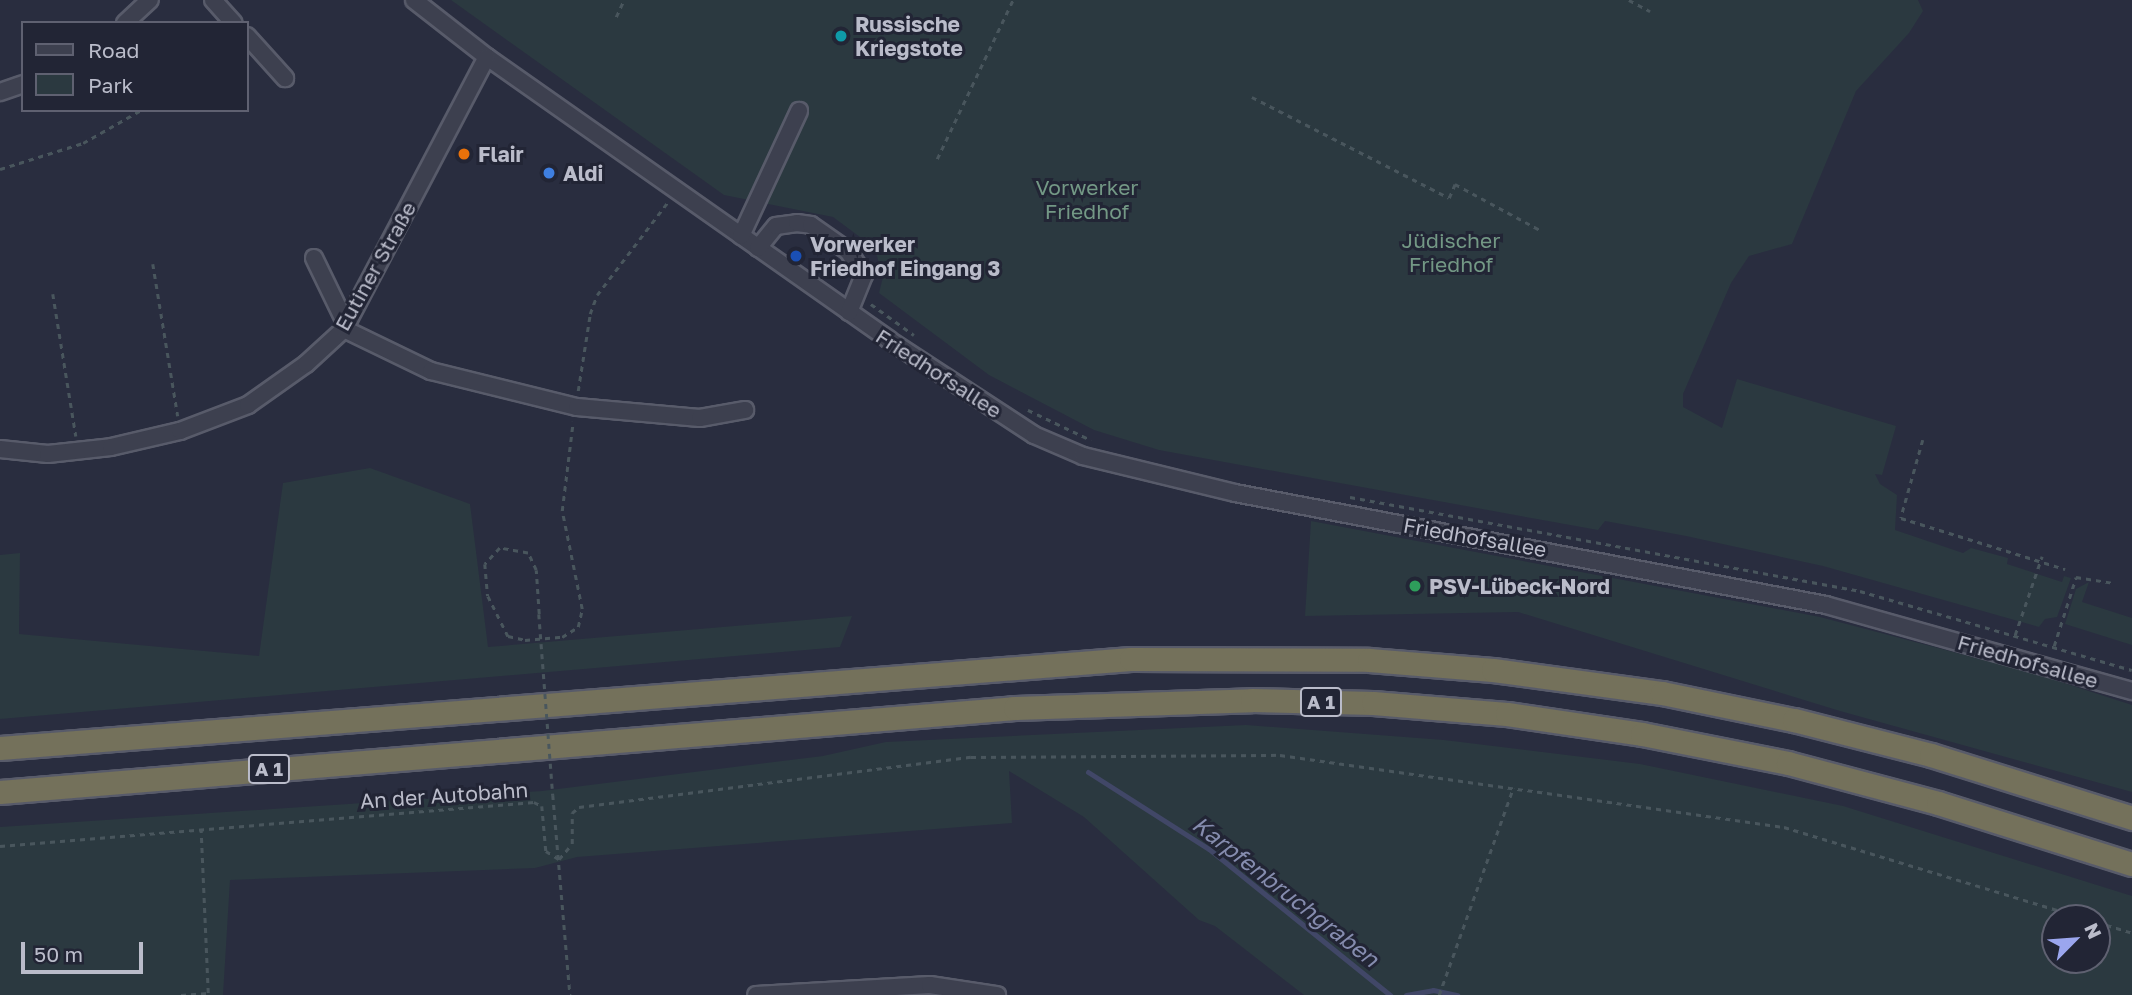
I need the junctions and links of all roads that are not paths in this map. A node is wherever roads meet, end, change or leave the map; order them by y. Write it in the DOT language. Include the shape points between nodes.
graph roads {
  1 [pos="150,0"];
  2 [pos="213,0"];
  3 [pos="414,0"];
  4 [pos="127,21"];
  5 [pos="232,21"];
  6 [pos="248,37"];
  7 [pos="487,57"];
  8 [pos="285,78"];
  9 [pos="21,85"];
  10 [pos="0,92"];
  11 [pos="799,111"];
  12 [pos="741,236"];
  13 [pos="758,248"];
  14 [pos="314,258"];
  15 [pos="849,312"];
  16 [pos="345,327"];
  17 [pos="746,410"];
  18 [pos="0,449"];
  19 [pos="2132,691"];
  20 [pos="0,748"];
  21 [pos="0,792"];
  22 [pos="2132,818"];
  23 [pos="2132,864"];
  24 [pos="756,995"];
  25 [pos="997,995"];
  1 -- 4 [label="street"];
  2 -- 5 [label="street"];
  3 -- 7 [label="street, Friedhofsallee"];
  6 -- 8 [label="street"];
  7 -- 12 [label="street, Friedhofsallee"];
  7 -- 16 [label="street, Eutiner Straße"];
  9 -- 10 [label="street"];
  11 -- 12 [label="street"];
  12 -- 13 [label="street, Friedhofsallee"];
  13 -- 15 [label="street, Friedhofsallee"];
  13 -- 15 [label="street" via="776,226 811,225 860,263 864,275"];
  14 -- 16 [label="street"];
  15 -- 19 [label="street, Friedhofsallee" via="1034,435 1132,472 1826,605"];
  16 -- 17 [label="street" via="431,370 576,407 700,418"];
  16 -- 18 [label="street, Eutiner Straße" via="306,364 248,405 180,431 48,454"];
  20 -- 22 [label="highway, A 1" via="1132,659 1370,660 1493,670 1649,691 1781,718 1931,755"];
  21 -- 23 [label="highway, A 1" via="1015,708 1252,700 1373,703 1507,714 1788,763 1938,803"];
  24 -- 25 [label="street" via="930,985"];
}
